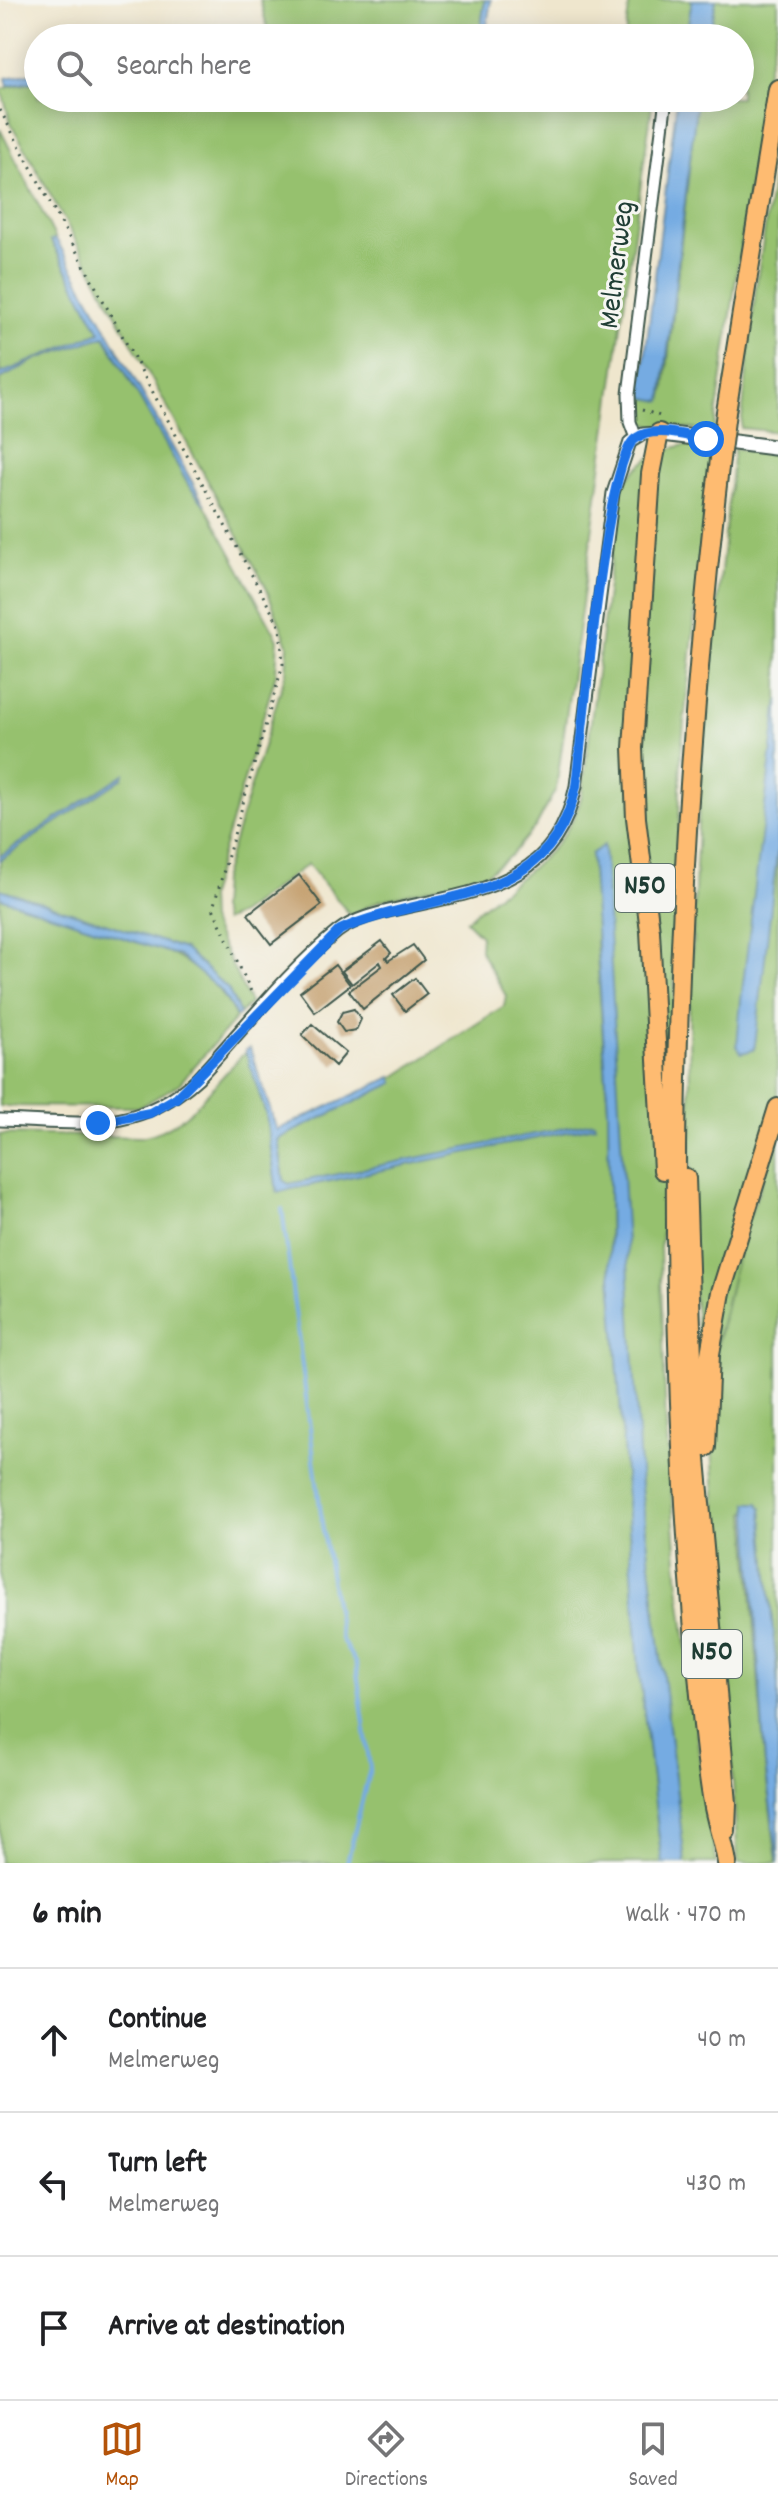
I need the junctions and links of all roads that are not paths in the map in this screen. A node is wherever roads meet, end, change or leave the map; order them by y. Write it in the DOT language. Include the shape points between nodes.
graph roads {
  1 [pos="778,89"];
  2 [pos="664,112"];
  3 [pos="659,433"];
  4 [pos="636,438"];
  5 [pos="778,448"];
  6 [pos="679,1078"];
  7 [pos="778,1108"];
  8 [pos="0,1120"];
  9 [pos="674,1264"];
  10 [pos="700,1505"];
  11 [pos="726,1854"];
  1 -- 6 [label="highway, N50, bridge" via="719,467 692,751"];
  2 -- 4 [label="street, Melmerweg" via="629,394"];
  3 -- 4 [label="street"];
  3 -- 5 [label="street"];
  3 -- 9 [label="highway, N50" via="649,494 633,771 654,989 666,1243"];
  4 -- 8 [label="street" via="626,448 611,505 576,786 558,838 527,868 489,890 375,914 340,930 176,1098 150,1113 98,1123"];
  6 -- 9 [label="highway, N50"];
  6 -- 10 [label="highway, N50"];
  7 -- 10 [label="highway, N50" via="729,1257 715,1323"];
  9 -- 11 [label="highway, N50" via="694,1624 713,1805"];
  10 -- 11 [label="highway, N50" via="727,1803"];
}
